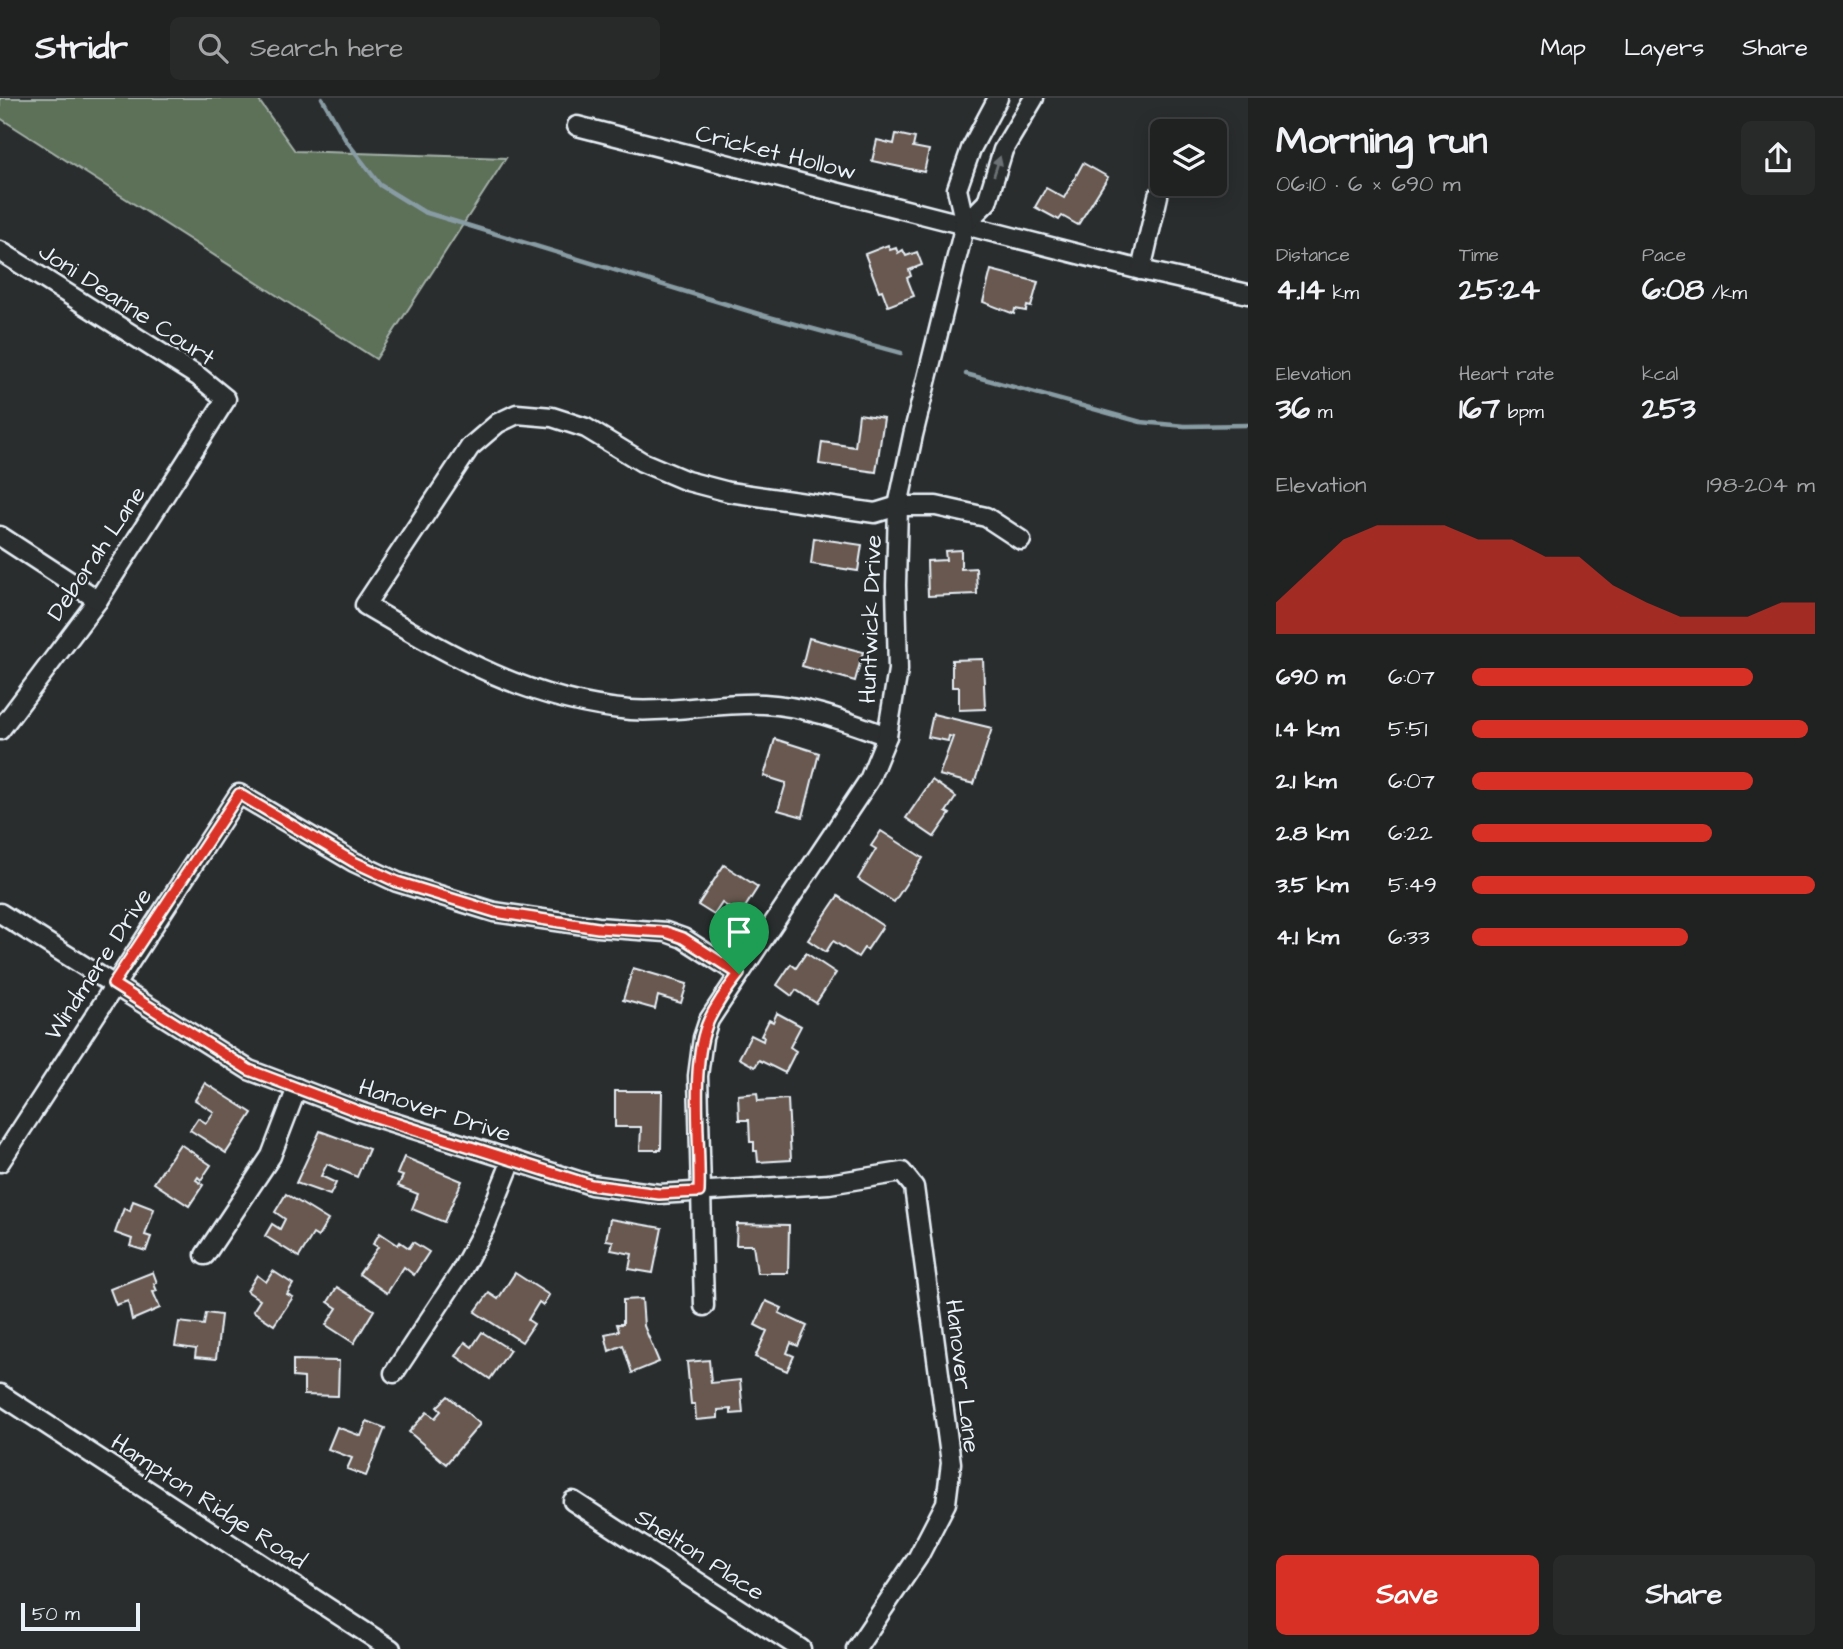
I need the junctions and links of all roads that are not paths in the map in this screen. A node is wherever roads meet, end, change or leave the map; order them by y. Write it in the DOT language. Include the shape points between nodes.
graph roads {
  1 [pos="998,98"];
  2 [pos="1033,98"];
  3 [pos="577,126"];
  4 [pos="1158,196"];
  5 [pos="965,224"];
  6 [pos="0,251"];
  7 [pos="1141,270"];
  8 [pos="1248,294"];
  9 [pos="226,399"];
  10 [pos="898,506"];
  11 [pos="0,536"];
  12 [pos="1021,540"];
  13 [pos="98,600"];
  14 [pos="0,730"];
  15 [pos="887,736"];
  16 [pos="0,913"];
  17 [pos="739,974"];
  18 [pos="113,984"];
  19 [pos="297,1088"];
  20 [pos="512,1160"];
  21 [pos="0,1162"];
  22 [pos="902,1172"];
  23 [pos="699,1192"];
  24 [pos="205,1255"];
  25 [pos="704,1306"];
  26 [pos="394,1373"];
  27 [pos="0,1394"];
  28 [pos="573,1501"];
  29 [pos="391,1649"];
  30 [pos="800,1649"];
  31 [pos="856,1649"];
  1 -- 5 [label="street, Huntwick Drive" via="971,149 957,189"];
  5 -- 2 [label="street, Huntwick Drive, one-way" via="987,202 1003,150"];
  3 -- 5 [label="street, Cricket Hollow"];
  4 -- 7 [label="street"];
  5 -- 7 [label="street, Cricket Hollow"];
  5 -- 10 [label="street, Huntwick Drive"];
  6 -- 9 [label="street, Joni Deanne Court" via="199,377"];
  7 -- 8 [label="street, Cricket Hollow"];
  9 -- 13 [label="street, Deborah Lane"];
  10 -- 12 [label="street" via="936,506 986,517"];
  10 -- 15 [label="street, Huntwick Drive" via="898,670"];
  10 -- 15 [label="street" via="875,513 729,492 642,462 586,428 552,417 517,414 498,423 470,447 365,605 479,670 545,695 633,710 781,706"];
  11 -- 13 [label="street"];
  13 -- 14 [label="street, Deborah Lane"];
  15 -- 17 [label="street, Huntwick Drive" via="869,780"];
  16 -- 18 [label="street, Hanover Drive"];
  17 -- 18 [label="street, Windmere Drive" via="666,932 598,928 495,912 397,882 239,794"];
  17 -- 23 [label="street, Huntwick Drive" via="709,1020 701,1046"];
  18 -- 19 [label="street, Hanover Drive" via="249,1070"];
  18 -- 21 [label="street, Windmere Drive"];
  19 -- 20 [label="street, Hanover Drive"];
  19 -- 24 [label="street" via="271,1156"];
  20 -- 23 [label="street, Hanover Drive" via="591,1185 659,1194"];
  20 -- 26 [label="street" via="460,1273"];
  22 -- 23 [label="street, Hanover Drive" via="829,1184"];
  22 -- 31 [label="street, Hanover Lane" via="914,1187 951,1463 946,1503 918,1557"];
  23 -- 25 [label="street, Huntwick Drive"];
  27 -- 29 [label="street, Hampton Ridge Road"];
  28 -- 30 [label="street, Shelton Place"];
}
